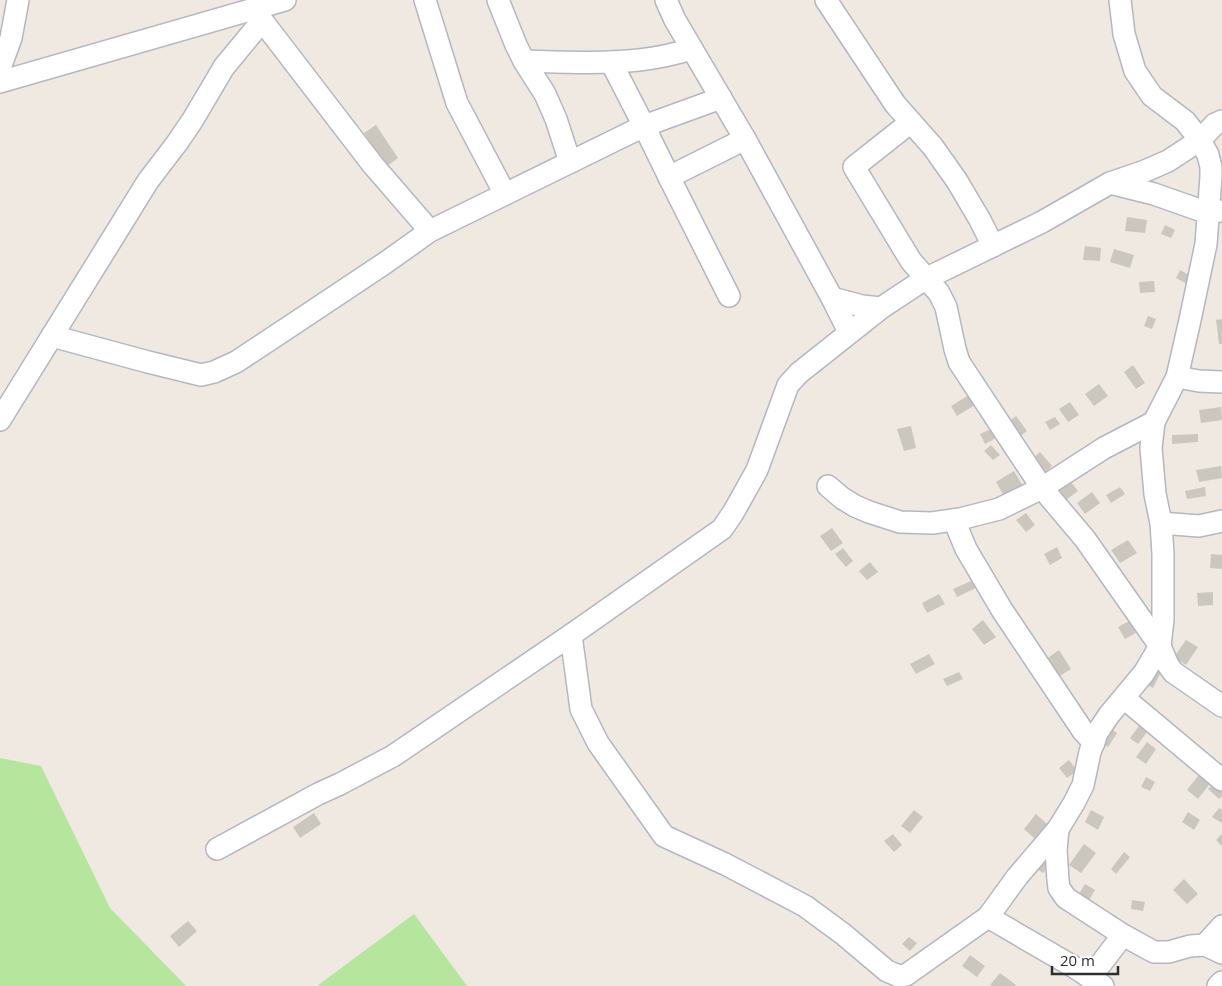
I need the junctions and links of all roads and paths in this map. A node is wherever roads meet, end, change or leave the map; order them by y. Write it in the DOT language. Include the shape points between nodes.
graph roads {
  1 [pos="18,0"];
  2 [pos="285,0"];
  3 [pos="425,0"];
  4 [pos="498,0"];
  5 [pos="666,0"];
  6 [pos="826,0"];
  7 [pos="1120,0"];
  8 [pos="258,15"];
  9 [pos="692,49"];
  10 [pos="524,61"];
  11 [pos="564,62"];
  12 [pos="611,62"];
  13 [pos="0,68"];
  14 [pos="0,82"];
  15 [pos="545,94"];
  16 [pos="721,98"];
  17 [pos="911,122"];
  18 [pos="1222,122"];
  19 [pos="644,126"];
  20 [pos="745,140"];
  21 [pos="1200,140"];
  22 [pos="570,162"];
  23 [pos="669,177"];
  24 [pos="1110,183"];
  25 [pos="505,194"];
  26 [pos="1215,212"];
  27 [pos="430,231"];
  28 [pos="993,246"];
  29 [pos="925,279"];
  30 [pos="729,296"];
  31 [pos="832,298"];
  32 [pos="881,308"];
  33 [pos="849,332"];
  34 [pos="52,336"];
  35 [pos="1177,377"];
  36 [pos="1222,382"];
  37 [pos="0,420"];
  38 [pos="1154,422"];
  39 [pos="828,486"];
  40 [pos="1042,488"];
  41 [pos="954,520"];
  42 [pos="1222,521"];
  43 [pos="1161,523"];
  44 [pos="571,635"];
  45 [pos="1160,646"];
  46 [pos="1124,698"];
  47 [pos="1222,706"];
  48 [pos="1094,742"];
  49 [pos="1222,780"];
  50 [pos="1058,829"];
  51 [pos="217,849"];
  52 [pos="988,917"];
  53 [pos="1222,926"];
  54 [pos="1123,935"];
  55 [pos="1214,949"];
  56 [pos="1097,982"];
  57 [pos="1222,982"];
  58 [pos="1218,986"];
  1 -- 13 [label="street" via="11,38"];
  2 -- 8 [label="street"];
  3 -- 25 [label="street" via="457,103"];
  4 -- 10 [label="street"];
  5 -- 9 [label="street"];
  6 -- 17 [label="street" via="894,104"];
  7 -- 21 [label="street" via="1124,34 1135,71 1152,96 1185,121"];
  8 -- 14 [label="street"];
  8 -- 27 [label="street" via="372,165"];
  8 -- 34 [label="street" via="192,121 148,181"];
  9 -- 12 [label="street" via="666,56"];
  9 -- 16 [label="street"];
  10 -- 11 [label="street"];
  10 -- 15 [label="street"];
  11 -- 12 [label="street"];
  11 -- 15 [label="street"];
  12 -- 19 [label="street"];
  15 -- 22 [label="street"];
  16 -- 19 [label="street"];
  16 -- 20 [label="street"];
  17 -- 28 [label="street" via="957,181"];
  17 -- 29 [label="street" via="854,167"];
  18 -- 21 [label="street" via="1215,124"];
  19 -- 22 [label="street"];
  19 -- 23 [label="street"];
  20 -- 23 [label="street"];
  20 -- 31 [label="street"];
  21 -- 24 [label="street" via="1168,161"];
  21 -- 26 [label="street" via="1211,167"];
  22 -- 25 [label="street"];
  23 -- 30 [label="street"];
  24 -- 26 [label="street"];
  24 -- 28 [label="street"];
  25 -- 27 [label="street"];
  26 -- 35 [label="street"];
  27 -- 34 [label="street" via="236,362 214,372 201,374"];
  28 -- 29 [label="street"];
  29 -- 32 [label="street"];
  29 -- 40 [label="street" via="939,293 946,307 959,362"];
  31 -- 32 [label="street"];
  31 -- 33 [label="street"];
  32 -- 33 [label="street"];
  33 -- 44 [label="street" via="788,385 757,470 722,529"];
  34 -- 37 [label="street"];
  35 -- 36 [label="street"];
  35 -- 38 [label="street"];
  38 -- 40 [label="street" via="1104,448"];
  38 -- 43 [label="street" via="1150,448"];
  39 -- 41 [label="street" via="855,506 900,522"];
  40 -- 41 [label="street" via="999,509"];
  40 -- 45 [label="street" via="1085,539"];
  41 -- 48 [label="street" via="966,549 1002,610 1083,731"];
  42 -- 43 [label="street" via="1199,526"];
  43 -- 45 [label="street" via="1164,619"];
  44 -- 51 [label="street" via="393,756"];
  44 -- 52 [label="street" via="581,709 598,743 664,836 804,906 887,971 899,976 906,975"];
  45 -- 46 [label="street"];
  45 -- 47 [label="street" via="1173,672"];
  46 -- 48 [label="street" via="1109,714"];
  46 -- 49 [label="street"];
  48 -- 50 [label="street" via="1083,784"];
  50 -- 52 [label="street"];
  50 -- 54 [label="street" via="1059,888 1066,898"];
  52 -- 56 [label="street"];
  53 -- 55 [label="street"];
  54 -- 55 [label="street" via="1154,952 1190,946"];
  54 -- 56 [label="street"];
  57 -- 58 [label="street"];
}
